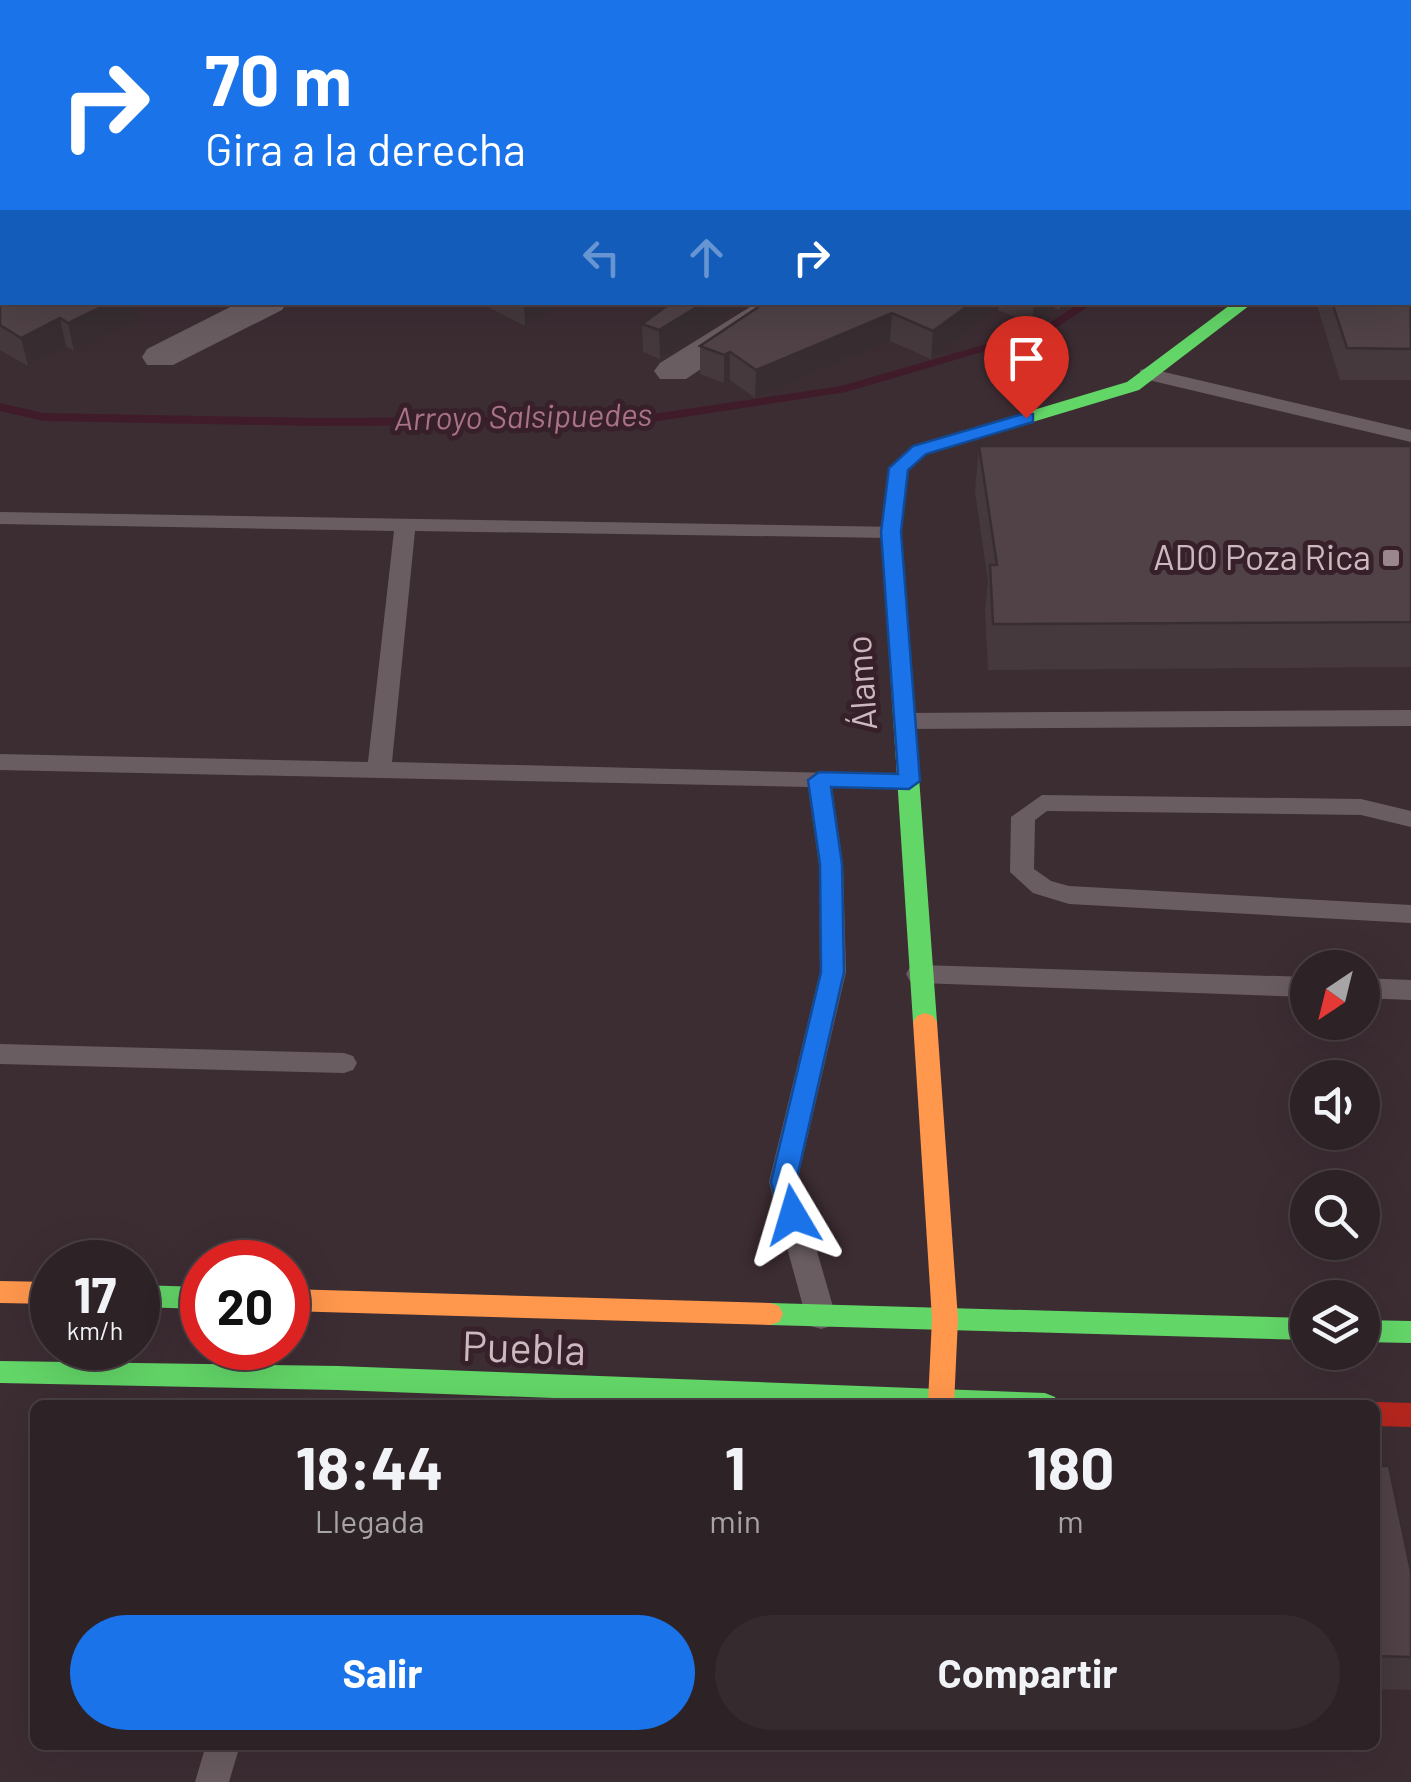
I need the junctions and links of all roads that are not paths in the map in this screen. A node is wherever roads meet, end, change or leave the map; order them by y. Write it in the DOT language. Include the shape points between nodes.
graph roads {
  1 [pos="263,305"];
  2 [pos="779,305"];
  3 [pos="1242,305"];
  4 [pos="160,357"];
  5 [pos="673,371"];
  6 [pos="1146,374"];
  7 [pos="1411,436"];
  8 [pos="0,518"];
  9 [pos="405,525"];
  10 [pos="891,532"];
  11 [pos="1411,718"];
  12 [pos="905,721"];
  13 [pos="0,762"];
  14 [pos="379,770"];
  15 [pos="819,780"];
  16 [pos="909,781"];
  17 [pos="1411,818"];
  18 [pos="1411,914"];
  19 [pos="918,974"];
  20 [pos="1290,985"];
  21 [pos="1380,989"];
  22 [pos="1411,990"];
  23 [pos="0,1054"];
  24 [pos="344,1063"];
  25 [pos="0,1292"];
  26 [pos="30,1293"];
  27 [pos="310,1301"];
  28 [pos="822,1317"];
  29 [pos="944,1319"];
  30 [pos="1290,1329"];
  31 [pos="1380,1331"];
  32 [pos="1411,1332"];
  33 [pos="0,1372"];
  34 [pos="334,1392"];
  35 [pos="820,1400"];
  36 [pos="942,1400"];
  37 [pos="1380,1414"];
  38 [pos="1411,1414"];
  39 [pos="222,1750"];
  40 [pos="212,1782"];
  1 -- 4 [label="street"];
  2 -- 5 [label="street"];
  3 -- 6 [label="street, Álamo"];
  6 -- 7 [label="lane"];
  6 -- 10 [label="street, Álamo" via="1133,386 920,450 898,468"];
  8 -- 9 [label="lane"];
  9 -- 10 [label="lane"];
  9 -- 14 [label="lane"];
  10 -- 12 [label="street, Álamo"];
  11 -- 12 [label="lane"];
  12 -- 16 [label="street, Álamo"];
  13 -- 14 [label="lane"];
  14 -- 15 [label="lane"];
  15 -- 16 [label="lane"];
  15 -- 28 [label="lane" via="831,864 832,972 784,1182"];
  16 -- 19 [label="street, Álamo"];
  17 -- 18 [label="lane" via="1361,807 1042,804 1023,817 1022,872 1042,887 1069,894"];
  19 -- 20 [label="lane"];
  19 -- 29 [label="street, Álamo"];
  21 -- 22 [label="lane"];
  23 -- 24 [label="lane"];
  25 -- 26 [label="street"];
  27 -- 28 [label="street, Puebla"];
  28 -- 29 [label="street, Puebla"];
  29 -- 30 [label="street, Puebla"];
  29 -- 36 [label="street, Álamo"];
  31 -- 32 [label="street"];
  33 -- 34 [label="street, Puebla"];
  34 -- 35 [label="street, Puebla"];
  37 -- 38 [label="street"];
  39 -- 40 [label="lane"];
}
